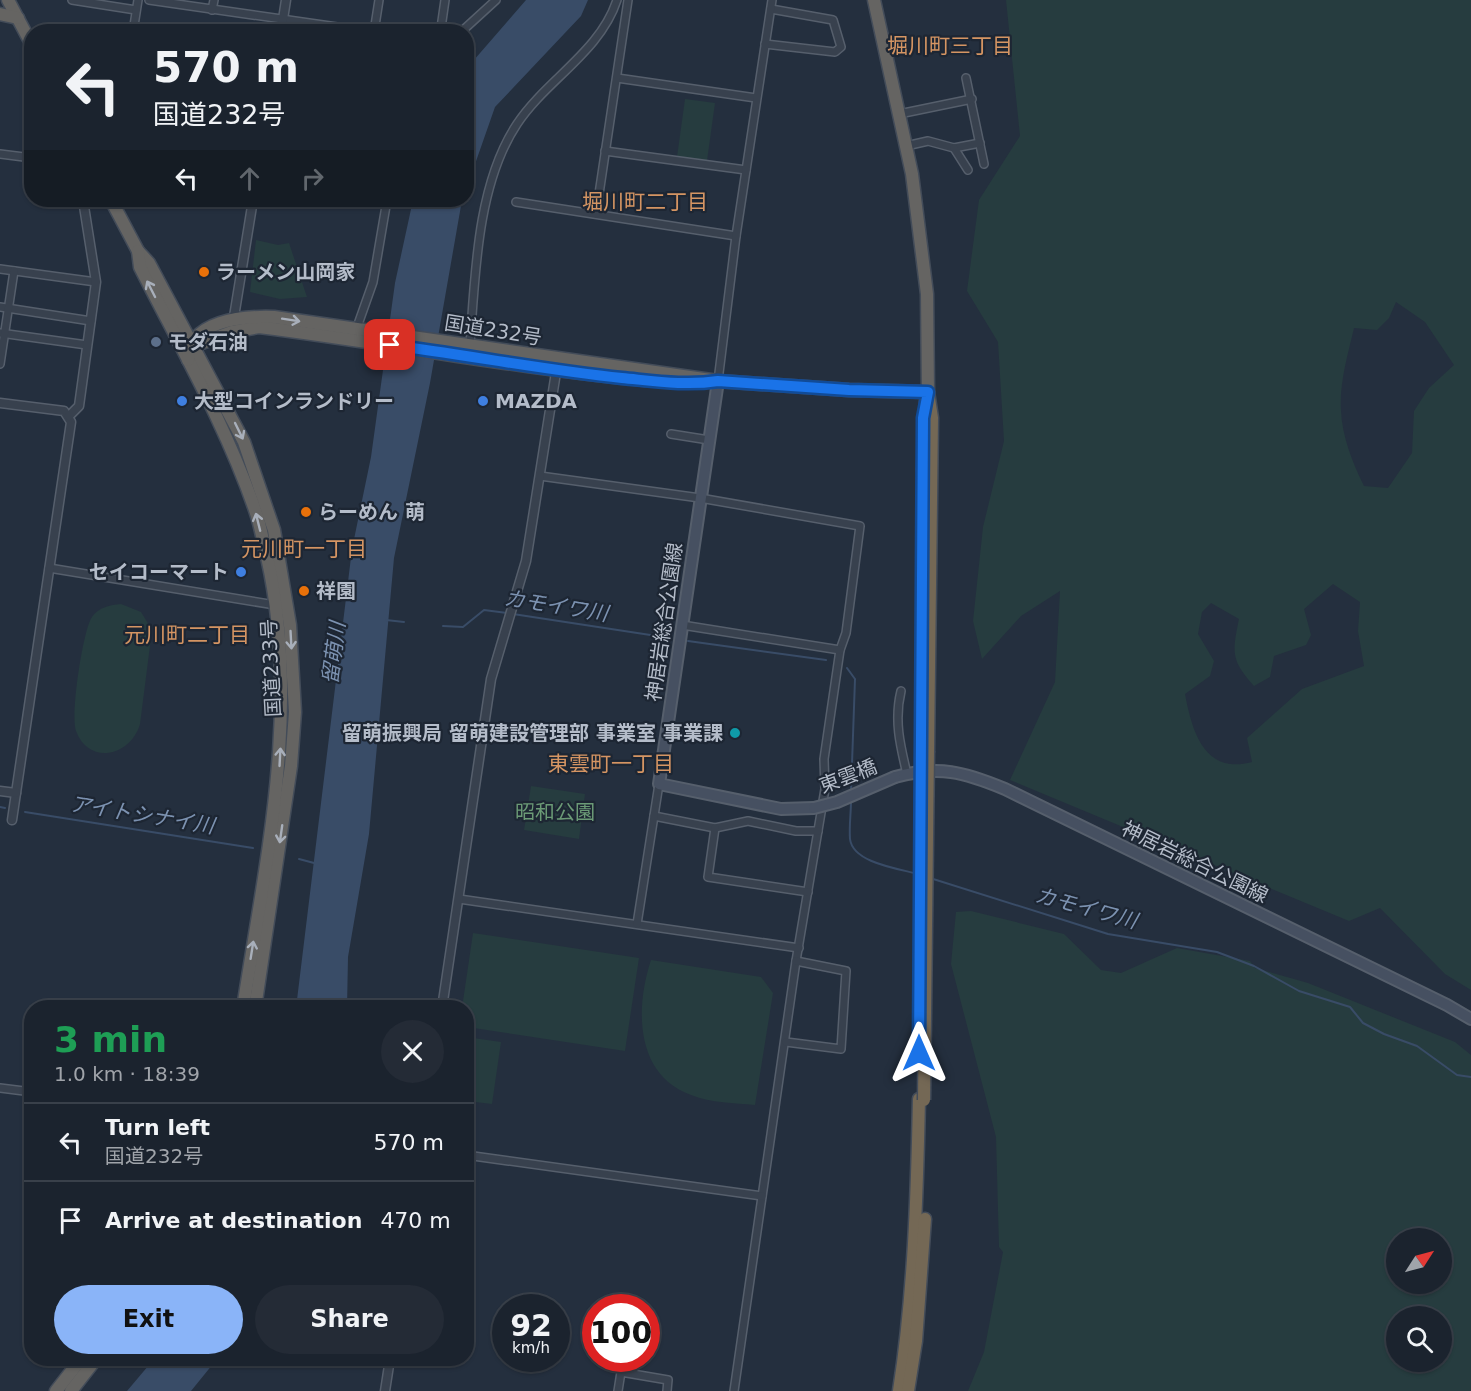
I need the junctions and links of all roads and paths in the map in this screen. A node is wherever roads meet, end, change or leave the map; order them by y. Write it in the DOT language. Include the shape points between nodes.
graph roads {
  1 [pos="8,0"];
  2 [pos="72,0"];
  3 [pos="138,0"];
  4 [pos="149,0"];
  5 [pos="213,0"];
  6 [pos="286,0"];
  7 [pos="379,0"];
  8 [pos="445,0"];
  9 [pos="496,0"];
  10 [pos="617,0"];
  11 [pos="628,0"];
  12 [pos="772,0"];
  13 [pos="874,0"];
  14 [pos="771,9"];
  15 [pos="136,10"];
  16 [pos="212,10"];
  17 [pos="0,14"];
  18 [pos="18,18"];
  19 [pos="283,20"];
  20 [pos="134,24"];
  21 [pos="282,24"];
  22 [pos="313,24"];
  23 [pos="374,24"];
  24 [pos="442,24"];
  25 [pos="470,24"];
  26 [pos="24,30"];
  27 [pos="765,44"];
  28 [pos="616,78"];
  29 [pos="966,78"];
  30 [pos="756,98"];
  31 [pos="972,99"];
  32 [pos="899,114"];
  33 [pos="980,143"];
  34 [pos="906,146"];
  35 [pos="954,148"];
  36 [pos="605,151"];
  37 [pos="0,154"];
  38 [pos="24,157"];
  39 [pos="984,164"];
  40 [pos="746,170"];
  41 [pos="968,170"];
  42 [pos="516,202"];
  43 [pos="84,207"];
  44 [pos="115,207"];
  45 [pos="252,207"];
  46 [pos="386,207"];
  47 [pos="596,214"];
  48 [pos="736,236"];
  49 [pos="0,269"];
  50 [pos="14,271"];
  51 [pos="96,282"];
  52 [pos="0,307"];
  53 [pos="9,308"];
  54 [pos="91,321"];
  55 [pos="175,323"];
  56 [pos="233,326"];
  57 [pos="356,330"];
  58 [pos="2,333"];
  59 [pos="208,336"];
  60 [pos="369,337"];
  61 [pos="87,345"];
  62 [pos="186,345"];
  63 [pos="461,348"];
  64 [pos="201,358"];
  65 [pos="0,364"];
  66 [pos="557,366"];
  67 [pos="718,381"];
  68 [pos="928,392"];
  69 [pos="0,403"];
  70 [pos="69,416"];
  71 [pos="671,435"];
  72 [pos="709,440"];
  73 [pos="540,476"];
  74 [pos="700,498"];
  75 [pos="49,568"];
  76 [pos="282,606"];
  77 [pos="682,625"];
  78 [pos="840,650"];
  79 [pos="901,691"];
  80 [pos="907,774"];
  81 [pos="895,777"];
  82 [pos="659,784"];
  83 [pos="0,791"];
  84 [pos="16,793"];
  85 [pos="654,816"];
  86 [pos="12,820"];
  87 [pos="715,828"];
  88 [pos="818,831"];
  89 [pos="808,892"];
  90 [pos="459,899"];
  91 [pos="637,924"];
  92 [pos="799,948"];
  93 [pos="796,961"];
  94 [pos="244,1000"];
  95 [pos="256,1000"];
  96 [pos="443,1000"];
  97 [pos="1471,1019"];
  98 [pos="786,1042"];
  99 [pos="0,1088"];
  100 [pos="24,1091"];
  101 [pos="922,1100"];
  102 [pos="474,1156"];
  103 [pos="762,1196"];
  104 [pos="76,1366"];
  105 [pos="91,1366"];
  106 [pos="389,1366"];
  107 [pos="56,1391"];
  108 [pos="71,1391"];
  109 [pos="385,1391"];
  110 [pos="618,1391"];
  111 [pos="667,1391"];
  112 [pos="734,1391"];
  113 [pos="899,1391"];
  114 [pos="908,1391"];
  1 -- 18 [label="highway"];
  2 -- 15 [label="street"];
  3 -- 15 [label="street"];
  4 -- 16 [label="street"];
  5 -- 16 [label="street"];
  6 -- 19 [label="street"];
  7 -- 23 [label="street"];
  8 -- 24 [label="street"];
  9 -- 25 [label="street"];
  10 -- 63 [label="street" via="597,35 517,124 501,155 488,199"];
  11 -- 28 [label="street"];
  12 -- 14 [label="street"];
  13 -- 32 [label="highway"];
  14 -- 27 [label="street"];
  14 -- 27 [label="street" via="833,20 841,47 835,52"];
  15 -- 20 [label="street"];
  16 -- 19 [label="street"];
  17 -- 18 [label="highway"];
  18 -- 26 [label="highway"];
  19 -- 21 [label="street"];
  19 -- 22 [label="street"];
  27 -- 30 [label="street"];
  28 -- 30 [label="street"];
  28 -- 36 [label="street"];
  29 -- 31 [label="street"];
  30 -- 40 [label="street"];
  31 -- 32 [label="street"];
  31 -- 33 [label="street"];
  32 -- 34 [label="highway"];
  33 -- 35 [label="street"];
  33 -- 39 [label="street"];
  34 -- 35 [label="street" via="928,141"];
  34 -- 68 [label="highway" via="927,294"];
  35 -- 41 [label="street"];
  36 -- 40 [label="street"];
  36 -- 47 [label="street"];
  37 -- 38 [label="street"];
  40 -- 48 [label="street"];
  42 -- 47 [label="street"];
  43 -- 51 [label="street"];
  44 -- 55 [label="highway, 国道233号" via="138,250 149,262"];
  45 -- 56 [label="street"];
  46 -- 57 [label="street" via="373,282"];
  47 -- 48 [label="street"];
  48 -- 67 [label="street"];
  49 -- 50 [label="street"];
  50 -- 51 [label="street"];
  50 -- 53 [label="street"];
  51 -- 54 [label="street"];
  52 -- 53 [label="street"];
  53 -- 54 [label="street"];
  53 -- 58 [label="street"];
  54 -- 61 [label="street"];
  55 -- 59 [label="highway"];
  55 -- 62 [label="highway, 国道233号"];
  56 -- 57 [label="highway, 国道232号, one-way" via="244,316"];
  56 -- 59 [label="highway, 国道232号"];
  56 -- 60 [label="highway, 国道232号"];
  57 -- 60 [label="highway, 国道232号"];
  58 -- 61 [label="street"];
  58 -- 65 [label="street"];
  59 -- 62 [label="highway, 国道232号"];
  59 -- 64 [label="highway"];
  60 -- 63 [label="highway, 国道232号"];
  61 -- 70 [label="street" via="80,406"];
  62 -- 64 [label="highway, 国道233号"];
  76 -- 62 [label="highway, 国道233号, one-way" via="257,516 231,447 188,360"];
  63 -- 66 [label="highway, 国道232号"];
  64 -- 76 [label="highway, 国道233号, one-way" via="244,442 274,530"];
  66 -- 67 [label="highway, 国道232号" via="699,384"];
  66 -- 73 [label="street"];
  67 -- 68 [label="highway, 国道232号"];
  67 -- 72 [label="main road, 神居岩総合公園線"];
  68 -- 101 [label="highway"];
  69 -- 70 [label="street" via="64,411"];
  70 -- 75 [label="street"];
  71 -- 72 [label="street"];
  72 -- 74 [label="main road, 神居岩総合公園線"];
  73 -- 74 [label="street"];
  73 -- 90 [label="street" via="526,561 491,679"];
  74 -- 77 [label="main road, 神居岩総合公園線"];
  74 -- 78 [label="street" via="860,526 846,633"];
  75 -- 76 [label="street"];
  75 -- 84 [label="street"];
  94 -- 76 [label="highway, 国道233号, one-way" via="279,773"];
  76 -- 95 [label="highway, 国道233号, one-way" via="295,712 291,766"];
  77 -- 78 [label="street"];
  77 -- 82 [label="main road, 神居岩総合公園線"];
  78 -- 88 [label="street"];
  79 -- 80 [label="street" via="898,737"];
  80 -- 81 [label="main road, 神居岩総合公園線"];
  80 -- 97 [label="main road, 神居岩総合公園線" via="934,769 951,771 1005,789"];
  81 -- 82 [label="main road, 東雲橋, bridge" via="837,802 814,808 781,809"];
  82 -- 85 [label="street"];
  83 -- 84 [label="street"];
  84 -- 86 [label="street"];
  85 -- 87 [label="street"];
  85 -- 91 [label="street"];
  87 -- 88 [label="street" via="748,821 795,831"];
  87 -- 89 [label="street" via="708,878"];
  88 -- 89 [label="street"];
  89 -- 92 [label="street"];
  90 -- 91 [label="street"];
  90 -- 96 [label="street"];
  91 -- 92 [label="street"];
  92 -- 93 [label="street"];
  93 -- 98 [label="street"];
  93 -- 98 [label="street" via="846,971 841,1049"];
  98 -- 103 [label="street"];
  99 -- 100 [label="street"];
  101 -- 113 [label="highway" via="909,1329"];
  101 -- 114 [label="highway" via="925,1244"];
  102 -- 103 [label="street"];
  103 -- 112 [label="street"];
  104 -- 107 [label="highway"];
  105 -- 108 [label="highway"];
  106 -- 109 [label="street"];
  110 -- 111 [label="street" via="621,1372 668,1380"];
}
